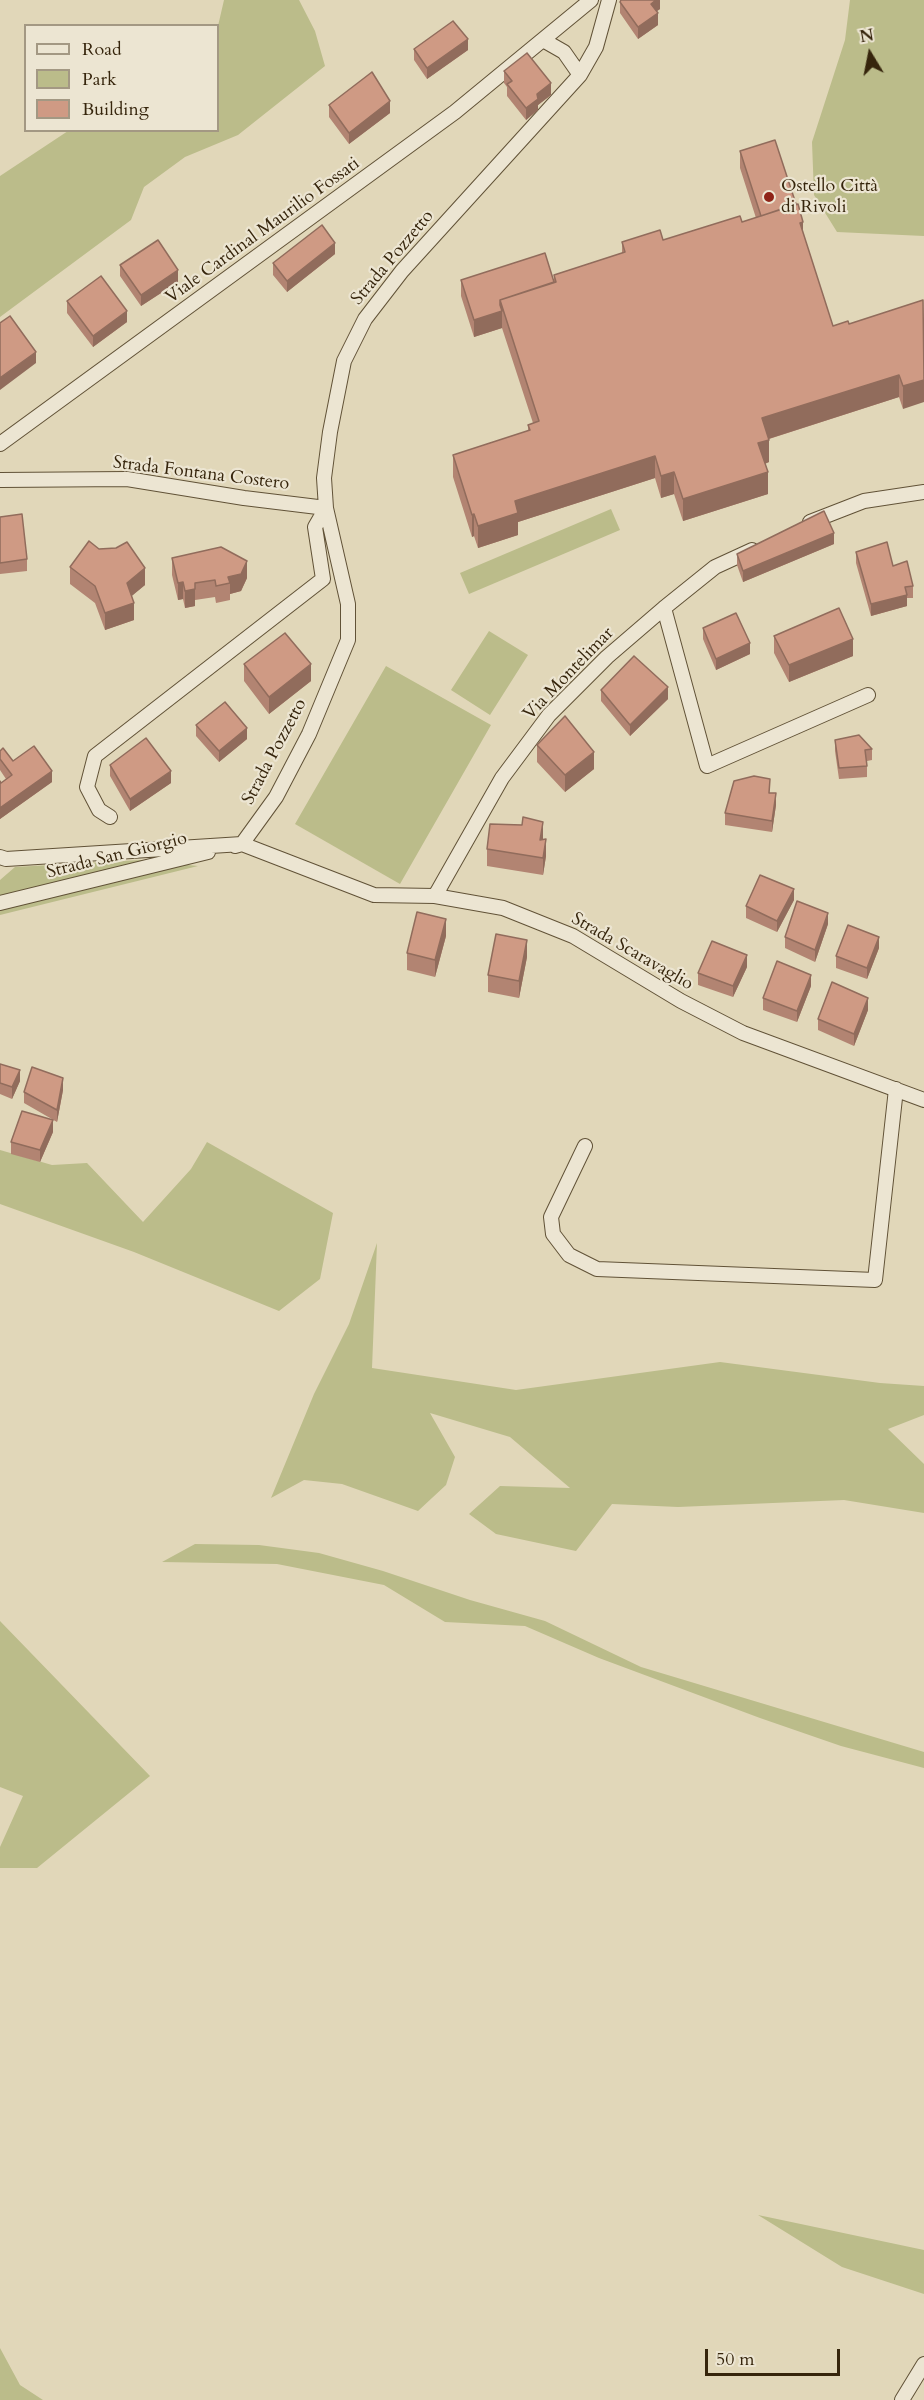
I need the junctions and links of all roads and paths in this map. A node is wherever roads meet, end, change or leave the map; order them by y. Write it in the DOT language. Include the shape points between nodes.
graph roads {
  1 [pos="591,0"];
  2 [pos="609,0"];
  3 [pos="543,40"];
  4 [pos="580,75"];
  5 [pos="0,444"];
  6 [pos="0,480"];
  7 [pos="924,492"];
  8 [pos="326,508"];
  9 [pos="802,526"];
  10 [pos="769,542"];
  11 [pos="664,608"];
  12 [pos="868,695"];
  13 [pos="110,817"];
  14 [pos="242,844"];
  15 [pos="0,857"];
  16 [pos="435,896"];
  17 [pos="0,903"];
  18 [pos="896,1089"];
  19 [pos="924,1100"];
  20 [pos="585,1146"];
  21 [pos="924,2364"];
  22 [pos="902,2400"];
  1 -- 3 [label="street, Viale Cardinal Maurilio Fossati"];
  2 -- 4 [label="street, Strada Pozzetto" via="596,46"];
  3 -- 4 [label="street" via="564,52"];
  3 -- 5 [label="street, Viale Cardinal Maurilio Fossati" via="455,112"];
  4 -- 8 [label="street, Strada Pozzetto" via="402,271 365,319 344,360 324,478"];
  6 -- 8 [label="street, Strada Fontana Costero" via="128,479"];
  7 -- 9 [label="street" via="864,501"];
  8 -- 13 [label="street, Strada Pozzetto" via="315,527 323,579 95,756 87,787 99,810"];
  8 -- 14 [label="street, Strada Pozzetto" via="348,604 348,640 309,734 276,796"];
  10 -- 11 [label="street, Via Montelimar" via="715,567"];
  11 -- 12 [label="street" via="707,766"];
  11 -- 16 [label="street, Via Montelimar" via="549,715 502,778"];
  14 -- 15 [label="street"];
  14 -- 16 [label="street, Strada Scaravaglio" via="374,895"];
  14 -- 17 [label="street, Strada San Giorgio"];
  16 -- 18 [label="street, Strada Scaravaglio" via="503,908 573,936 743,1034"];
  18 -- 19 [label="street, Strada Scaravaglio"];
  18 -- 20 [label="street" via="875,1280 597,1269 568,1255 553,1234 551,1217"];
  21 -- 22 [label="street"];
}
